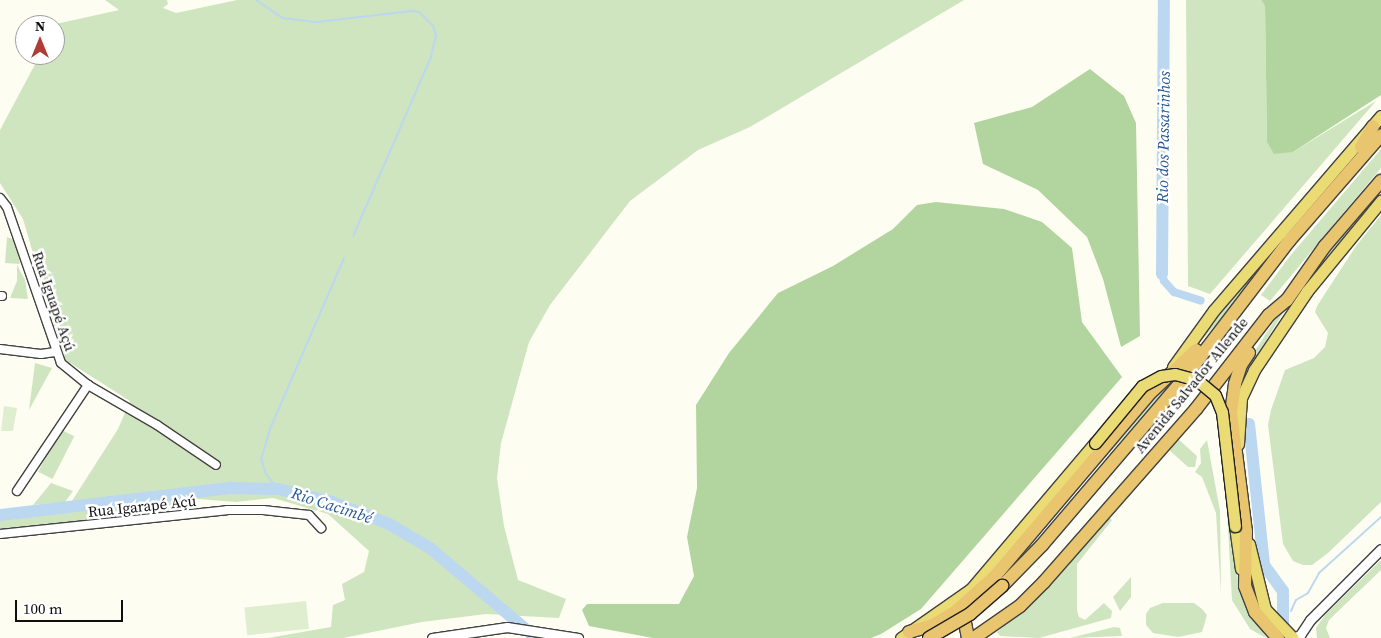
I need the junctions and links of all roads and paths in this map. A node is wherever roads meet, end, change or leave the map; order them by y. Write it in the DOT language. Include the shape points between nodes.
graph roads {
  1 [pos="1378,126"];
  2 [pos="1381,181"];
  3 [pos="1381,189"];
  4 [pos="0,198"];
  5 [pos="1381,201"];
  6 [pos="1348,220"];
  7 [pos="1287,300"];
  8 [pos="1227,321"];
  9 [pos="54,348"];
  10 [pos="0,349"];
  11 [pos="1163,380"];
  12 [pos="88,385"];
  13 [pos="1238,455"];
  14 [pos="216,465"];
  15 [pos="17,490"];
  16 [pos="321,528"];
  17 [pos="1241,529"];
  18 [pos="0,534"];
  19 [pos="1381,549"];
  20 [pos="998,581"];
  21 [pos="1270,624"];
  22 [pos="1307,626"];
  23 [pos="905,635"];
  24 [pos="1288,637"];
  25 [pos="432,638"];
  26 [pos="578,638"];
  27 [pos="929,638"];
  28 [pos="968,638"];
  29 [pos="974,638"];
  30 [pos="1308,638"];
  1 -- 8 [label="highway, Avenida Salvador Allende" via="1332,190"];
  1 -- 11 [label="main road, Avenida Salvador Allende" via="1214,310"];
  2 -- 6 [label="highway, Avenida Salvador Allende"];
  3 -- 6 [label="highway"];
  4 -- 9 [label="street, Rua Iguapé Açú" via="8,207"];
  5 -- 13 [label="main road" via="1307,291 1254,370 1241,398"];
  6 -- 7 [label="highway, Avenida Salvador Allende"];
  7 -- 13 [label="highway" via="1241,365 1234,384 1231,413"];
  7 -- 29 [label="highway, Avenida Salvador Allende" via="1269,315 1190,416 1020,606"];
  8 -- 11 [label="highway, Avenida Salvador Allende"];
  8 -- 20 [label="highway, Avenida Salvador Allende" via="1182,382 1042,545"];
  9 -- 10 [label="street" via="33,353"];
  9 -- 12 [label="street, Rua Iguapé Açú" via="68,371"];
  11 -- 20 [label="highway, Avenida Salvador Allende"];
  12 -- 14 [label="street, Rua Iguapé Açú" via="157,425"];
  12 -- 15 [label="street"];
  13 -- 17 [label="highway"];
  16 -- 18 [label="street, Rua Igarapé Açú" via="309,515 287,511 227,510"];
  17 -- 21 [label="main road"];
  17 -- 21 [label="highway" via="1245,586 1255,612"];
  17 -- 23 [label="main road, bridge" via="1222,412 1215,395 1197,380 1175,374 1161,376 1142,386 989,571 956,602"];
  19 -- 22 [label="street"];
  20 -- 23 [label="highway" via="933,625"];
  20 -- 27 [label="highway, bridge" via="962,620"];
  20 -- 28 [label="highway" via="964,614"];
  21 -- 24 [label="highway"];
  22 -- 24 [label="street"];
  22 -- 30 [label="street"];
  25 -- 26 [label="street" via="507,627"];
}
